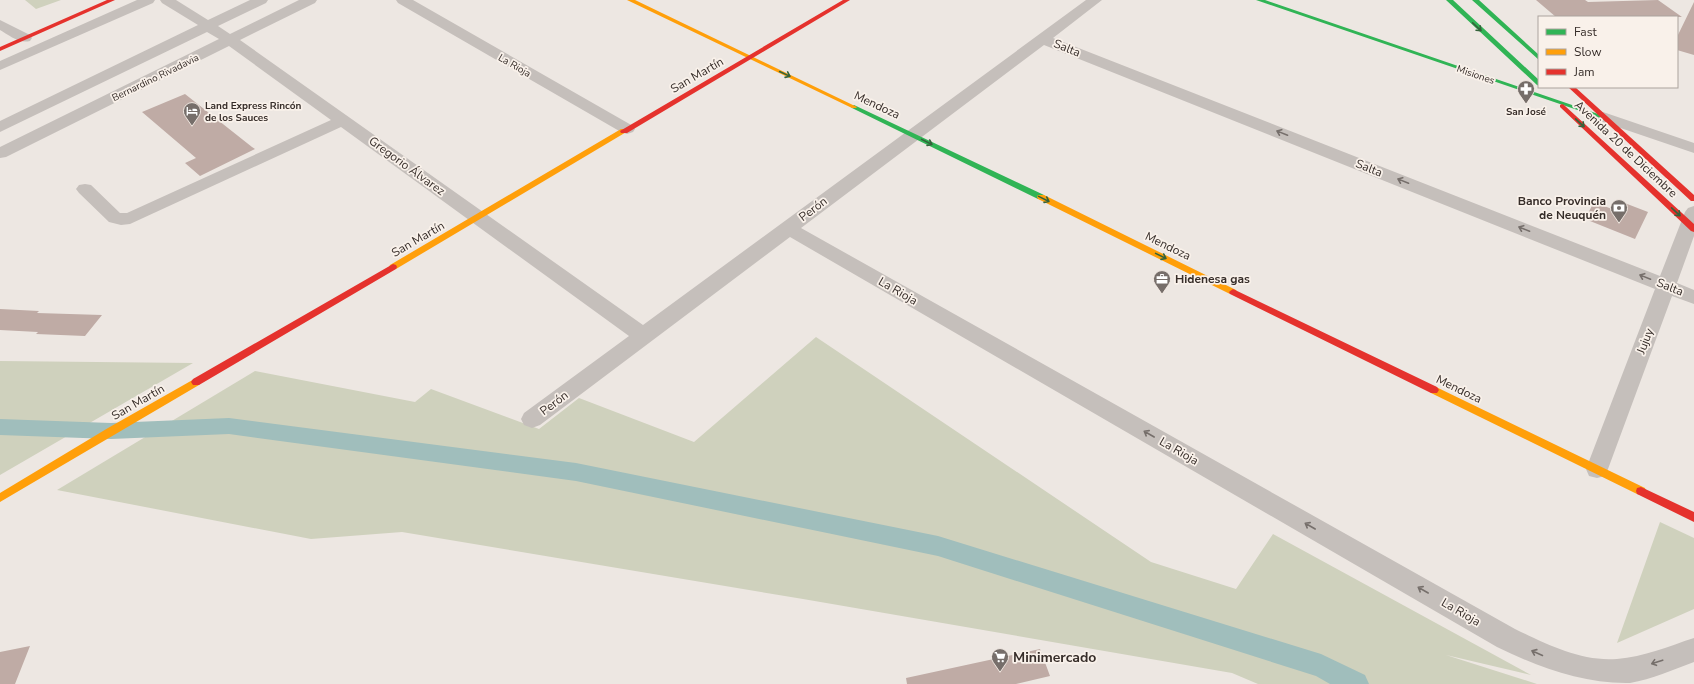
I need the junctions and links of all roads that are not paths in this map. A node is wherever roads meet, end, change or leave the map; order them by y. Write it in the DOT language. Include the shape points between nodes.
graph roads {
  1 [pos="112,0"];
  2 [pos="148,0"];
  3 [pos="167,0"];
  4 [pos="261,0"];
  5 [pos="310,0"];
  6 [pos="404,0"];
  7 [pos="630,0"];
  8 [pos="847,0"];
  9 [pos="1095,0"];
  10 [pos="1259,0"];
  11 [pos="1448,0"];
  12 [pos="1475,0"];
  13 [pos="0,24"];
  14 [pos="208,26"];
  15 [pos="24,38"];
  16 [pos="1043,38"];
  17 [pos="230,40"];
  18 [pos="0,49"];
  19 [pos="1538,57"];
  20 [pos="749,58"];
  21 [pos="0,66"];
  22 [pos="1538,83"];
  23 [pos="1543,88"];
  24 [pos="1572,88"];
  25 [pos="1557,101"];
  26 [pos="1603,117"];
  27 [pos="342,120"];
  28 [pos="0,126"];
  29 [pos="627,130"];
  30 [pos="913,135"];
  31 [pos="1694,148"];
  32 [pos="0,153"];
  33 [pos="84,189"];
  34 [pos="1694,199"];
  35 [pos="478,217"];
  36 [pos="1692,222"];
  37 [pos="788,228"];
  38 [pos="1666,286"];
  39 [pos="1694,297"];
  40 [pos="644,336"];
  41 [pos="532,419"];
  42 [pos="1597,469"];
  43 [pos="0,498"];
  44 [pos="1694,517"];
  45 [pos="1694,650"];
  1 -- 15 [label="street"];
  2 -- 21 [label="street"];
  3 -- 14 [label="street, Gregorio Álvarez"];
  4 -- 14 [label="street"];
  5 -- 17 [label="street, Bernardino Rivadavia"];
  6 -- 29 [label="street, La Rioja"];
  7 -- 20 [label="street, Mendoza"];
  8 -- 20 [label="street, San Martín"];
  9 -- 16 [label="street, Perón"];
  10 -- 25 [label="street, Misiones"];
  11 -- 22 [label="street, one-way"];
  12 -- 19 [label="street"];
  13 -- 15 [label="street"];
  14 -- 17 [label="street, Gregorio Álvarez"];
  14 -- 28 [label="street"];
  15 -- 18 [label="street"];
  16 -- 30 [label="street, Perón"];
  38 -- 16 [label="street, Salta, one-way"];
  17 -- 27 [label="street, Gregorio Álvarez"];
  17 -- 32 [label="street, Bernardino Rivadavia"];
  20 -- 29 [label="street, San Martín"];
  20 -- 30 [label="street, Mendoza, one-way"];
  23 -- 25 [label="street, Avenida 20 de Diciembre"];
  24 -- 26 [label="street, Avenida 20 de Diciembre"];
  25 -- 26 [label="street, Misiones"];
  25 -- 36 [label="street, Avenida 20 de Diciembre, one-way"];
  26 -- 31 [label="street, Misiones"];
  26 -- 34 [label="street, Avenida 20 de Diciembre"];
  27 -- 33 [label="street" via="130,218 115,218"];
  27 -- 35 [label="street, Gregorio Álvarez"];
  29 -- 35 [label="street, San Martín"];
  30 -- 37 [label="street, Perón"];
  30 -- 42 [label="street, Mendoza, one-way"];
  35 -- 40 [label="street, Gregorio Álvarez"];
  35 -- 43 [label="street, San Martín"];
  36 -- 38 [label="street, Jujuy"];
  37 -- 40 [label="street, Perón"];
  45 -- 37 [label="street, La Rioja, one-way" via="1631,670 1605,672 1574,667 1539,654 1506,638"];
  38 -- 39 [label="street, Salta"];
  38 -- 42 [label="street, Jujuy"];
  40 -- 41 [label="street, Perón"];
  42 -- 44 [label="street, Mendoza"];
}
